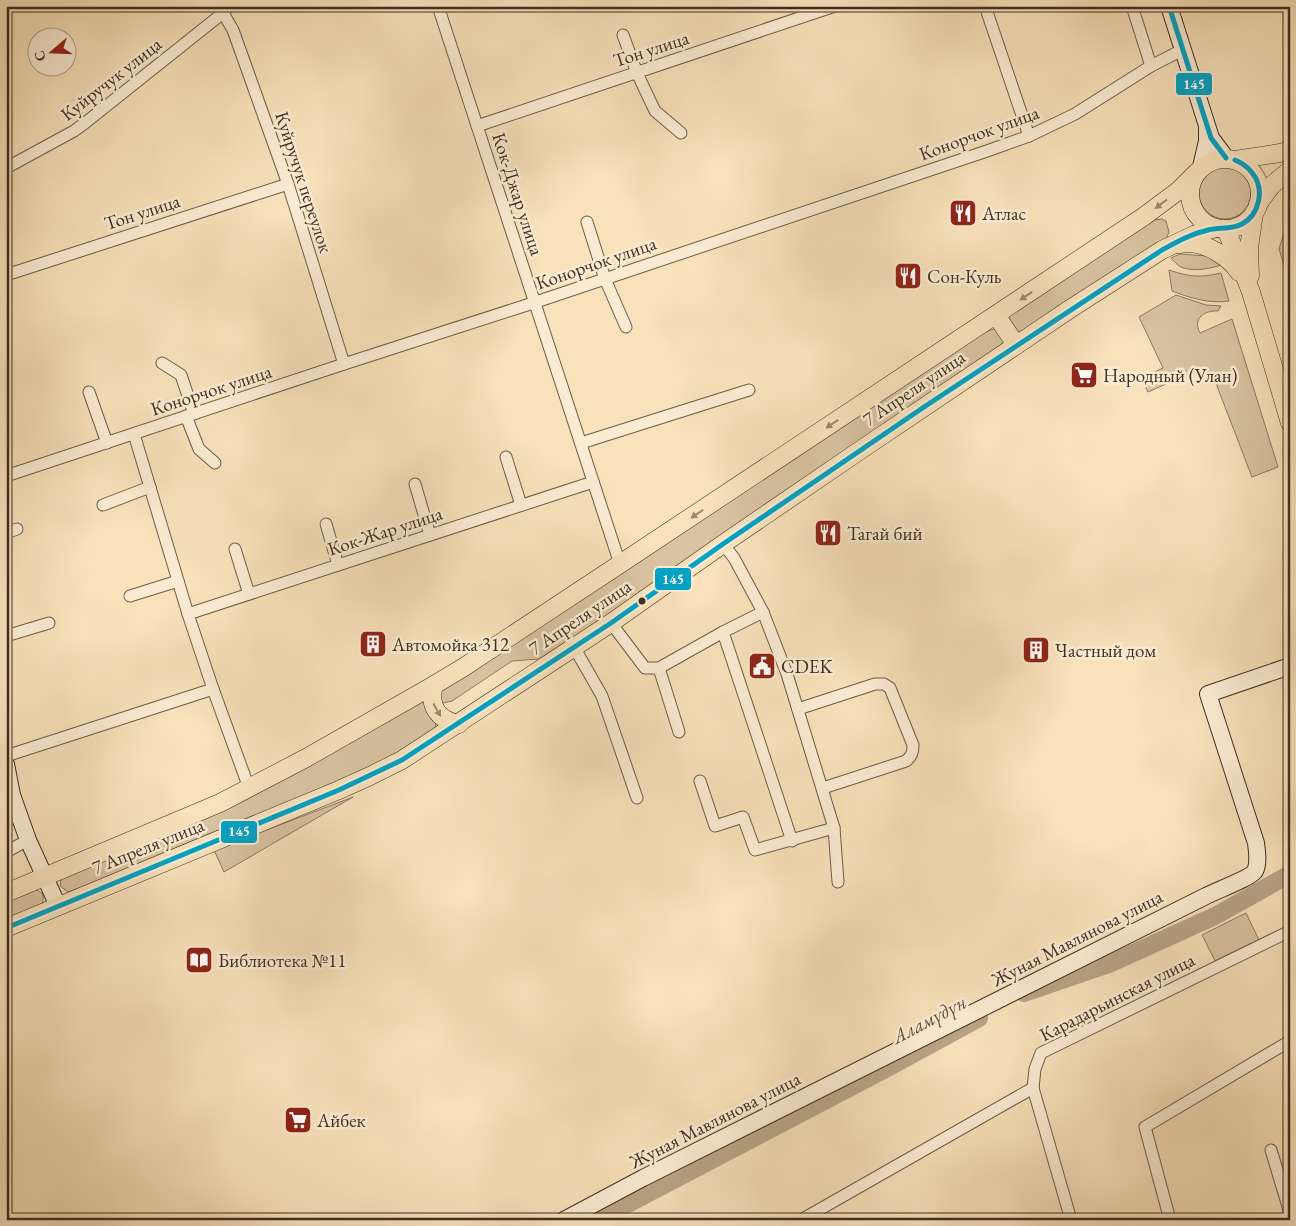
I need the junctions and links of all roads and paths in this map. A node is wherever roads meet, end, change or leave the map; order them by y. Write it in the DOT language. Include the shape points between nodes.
graph roads {
  1 [pos="438,6"];
  2 [pos="835,6"];
  3 [pos="985,6"];
  4 [pos="1132,6"];
  5 [pos="1169,6"];
  6 [pos="822,8"];
  7 [pos="226,10"];
  8 [pos="623,35"];
  9 [pos="1182,50"];
  10 [pos="1151,66"];
  11 [pos="636,73"];
  12 [pos="1207,125"];
  13 [pos="477,126"];
  14 [pos="682,133"];
  15 [pos="1029,136"];
  16 [pos="1290,150"];
  17 [pos="1230,159"];
  18 [pos="6,168"];
  19 [pos="1199,170"];
  20 [pos="1290,170"];
  21 [pos="288,184"];
  22 [pos="1256,209"];
  23 [pos="587,222"];
  24 [pos="1221,228"];
  25 [pos="1172,245"];
  26 [pos="6,275"];
  27 [pos="605,278"];
  28 [pos="1251,292"];
  29 [pos="535,302"];
  30 [pos="996,315"];
  31 [pos="626,327"];
  32 [pos="1016,345"];
  33 [pos="162,363"];
  34 [pos="344,364"];
  35 [pos="749,390"];
  36 [pos="88,392"];
  37 [pos="190,415"];
  38 [pos="1290,423"];
  39 [pos="134,434"];
  40 [pos="107,443"];
  41 [pos="581,443"];
  42 [pos="506,457"];
  43 [pos="215,464"];
  44 [pos="7,472"];
  45 [pos="593,482"];
  46 [pos="415,484"];
  47 [pos="150,488"];
  48 [pos="103,505"];
  49 [pos="521,505"];
  50 [pos="326,524"];
  51 [pos="430,535"];
  52 [pos="723,544"];
  53 [pos="235,549"];
  54 [pos="620,564"];
  55 [pos="338,565"];
  56 [pos="178,581"];
  57 [pos="249,594"];
  58 [pos="130,596"];
  59 [pos="763,612"];
  60 [pos="188,614"];
  61 [pos="49,623"];
  62 [pos="611,623"];
  63 [pos="722,632"];
  64 [pos="6,636"];
  65 [pos="574,647"];
  66 [pos="1290,666"];
  67 [pos="659,668"];
  68 [pos="434,685"];
  69 [pos="213,689"];
  70 [pos="798,709"];
  71 [pos="459,724"];
  72 [pos="679,732"];
  73 [pos="6,756"];
  74 [pos="6,764"];
  75 [pos="700,780"];
  76 [pos="249,788"];
  77 [pos="823,788"];
  78 [pos="637,798"];
  79 [pos="834,828"];
  80 [pos="28,840"];
  81 [pos="792,841"];
  82 [pos="6,852"];
  83 [pos="45,877"];
  84 [pos="838,882"];
  85 [pos="6,893"];
  86 [pos="58,906"];
  87 [pos="6,928"];
  88 [pos="1290,931"];
  89 [pos="1290,1041"];
  90 [pos="1033,1088"];
  91 [pos="1271,1150"];
  92 [pos="1290,1212"];
  93 [pos="564,1220"];
  94 [pos="802,1220"];
  95 [pos="1071,1220"];
  96 [pos="1170,1220"];
  1 -- 13 [label="street, Кок-Джар улица"];
  2 -- 6 [label="street, Тон улица"];
  3 -- 15 [label="street"];
  4 -- 10 [label="street"];
  5 -- 9 [label="street"];
  6 -- 11 [label="street, Тон улица"];
  7 -- 18 [label="street, Куйручук улица" via="85,123"];
  7 -- 21 [label="street, Куйручук переулок"];
  8 -- 11 [label="street"];
  9 -- 10 [label="street, Конорчок улица"];
  9 -- 12 [label="street"];
  10 -- 15 [label="street, Конорчок улица" via="1076,114"];
  11 -- 13 [label="street, Тон улица"];
  11 -- 14 [label="street" via="655,111"];
  12 -- 17 [label="street" via="1211,138"];
  12 -- 19 [label="street" via="1207,142"];
  13 -- 29 [label="street, Кок-Джар улица"];
  15 -- 27 [label="street, Конорчок улица"];
  16 -- 17 [label="main road"];
  17 -- 19 [label="main road" via="1211,161"];
  17 -- 22 [label="main road" via="1254,174 1259,189"];
  19 -- 24 [label="main road" via="1192,181 1190,200 1199,218"];
  19 -- 30 [label="main road, 7 Апреля улица, one-way" via="1178,191 1143,217"];
  20 -- 22 [label="main road" via="1272,185"];
  21 -- 26 [label="street, Тон улица"];
  21 -- 34 [label="street, Куйручук переулок"];
  22 -- 24 [label="main road" via="1237,226"];
  22 -- 28 [label="main road" via="1249,248"];
  23 -- 27 [label="street"];
  24 -- 25 [label="main road, 7 Апреля улица" via="1196,234"];
  24 -- 28 [label="main road"];
  25 -- 28 [label="main road" via="1190,243 1210,248 1236,267"];
  25 -- 32 [label="main road, 7 Апреля улица"];
  27 -- 29 [label="street, Конорчок улица"];
  27 -- 31 [label="street"];
  28 -- 38 [label="main road"];
  29 -- 34 [label="street, Конорчок улица"];
  29 -- 41 [label="street, Кок-Джар улица"];
  30 -- 32 [label="main road"];
  30 -- 54 [label="main road, 7 Апреля улица, one-way"];
  32 -- 52 [label="main road, 7 Апреля улица"];
  33 -- 37 [label="street" via="181,375"];
  34 -- 37 [label="street, Конорчок улица"];
  35 -- 41 [label="street"];
  36 -- 40 [label="street"];
  37 -- 39 [label="street, Конорчок улица"];
  37 -- 43 [label="street" via="199,449"];
  39 -- 40 [label="street, Конорчок улица"];
  39 -- 47 [label="street"];
  40 -- 44 [label="street, Конорчок улица"];
  41 -- 45 [label="street, Кок-Джар улица"];
  42 -- 49 [label="street"];
  45 -- 49 [label="street, Кок-Жар улица"];
  45 -- 54 [label="street, Кок-Джар улица"];
  46 -- 51 [label="street"];
  47 -- 48 [label="street"];
  47 -- 56 [label="street"];
  49 -- 51 [label="street, Кок-Жар улица"];
  50 -- 55 [label="street"];
  51 -- 55 [label="street, Кок-Жар улица"];
  52 -- 59 [label="street"];
  52 -- 62 [label="main road, 7 Апреля улица"];
  53 -- 57 [label="street"];
  54 -- 68 [label="main road, 7 Апреля улица"];
  55 -- 57 [label="street, Кок-Жар улица"];
  56 -- 58 [label="street"];
  56 -- 60 [label="street"];
  57 -- 60 [label="street, Кок-Жар улица"];
  59 -- 63 [label="street"];
  59 -- 70 [label="street"];
  60 -- 69 [label="street"];
  61 -- 64 [label="street"];
  62 -- 65 [label="main road, 7 Апреля улица"];
  62 -- 67 [label="street" via="644,668"];
  63 -- 67 [label="street"];
  63 -- 81 [label="street"];
  65 -- 71 [label="main road, 7 Апреля улица"];
  65 -- 78 [label="street" via="602,696"];
  66 -- 93 [label="street, Жуная Мавлянова улица" via="1208,694 1256,843 1257,859 1250,876"];
  67 -- 72 [label="street"];
  68 -- 71 [label="main road, one-way" via="432,693 436,710 448,722"];
  68 -- 76 [label="main road, 7 Апреля улица"];
  69 -- 73 [label="street"];
  69 -- 76 [label="street"];
  70 -- 77 [label="street"];
  70 -- 77 [label="street" via="875,684 884,684 890,688 912,744 913,752 906,761"];
  71 -- 86 [label="main road, 7 Апреля улица" via="370,776"];
  74 -- 80 [label="street" via="12,795"];
  75 -- 81 [label="street" via="715,826 743,817 755,850"];
  76 -- 83 [label="main road, 7 Апреля улица"];
  77 -- 79 [label="street"];
  79 -- 81 [label="street"];
  79 -- 84 [label="street"];
  80 -- 82 [label="street"];
  80 -- 83 [label="street"];
  83 -- 85 [label="main road, 7 Апреля улица"];
  83 -- 86 [label="street"];
  86 -- 87 [label="main road, 7 Апреля улица"];
  88 -- 90 [label="street, Карадарьинская улица" via="1041,1053"];
  89 -- 96 [label="street" via="1145,1127"];
  90 -- 94 [label="street"];
  90 -- 95 [label="street"];
  91 -- 92 [label="street"];
}
